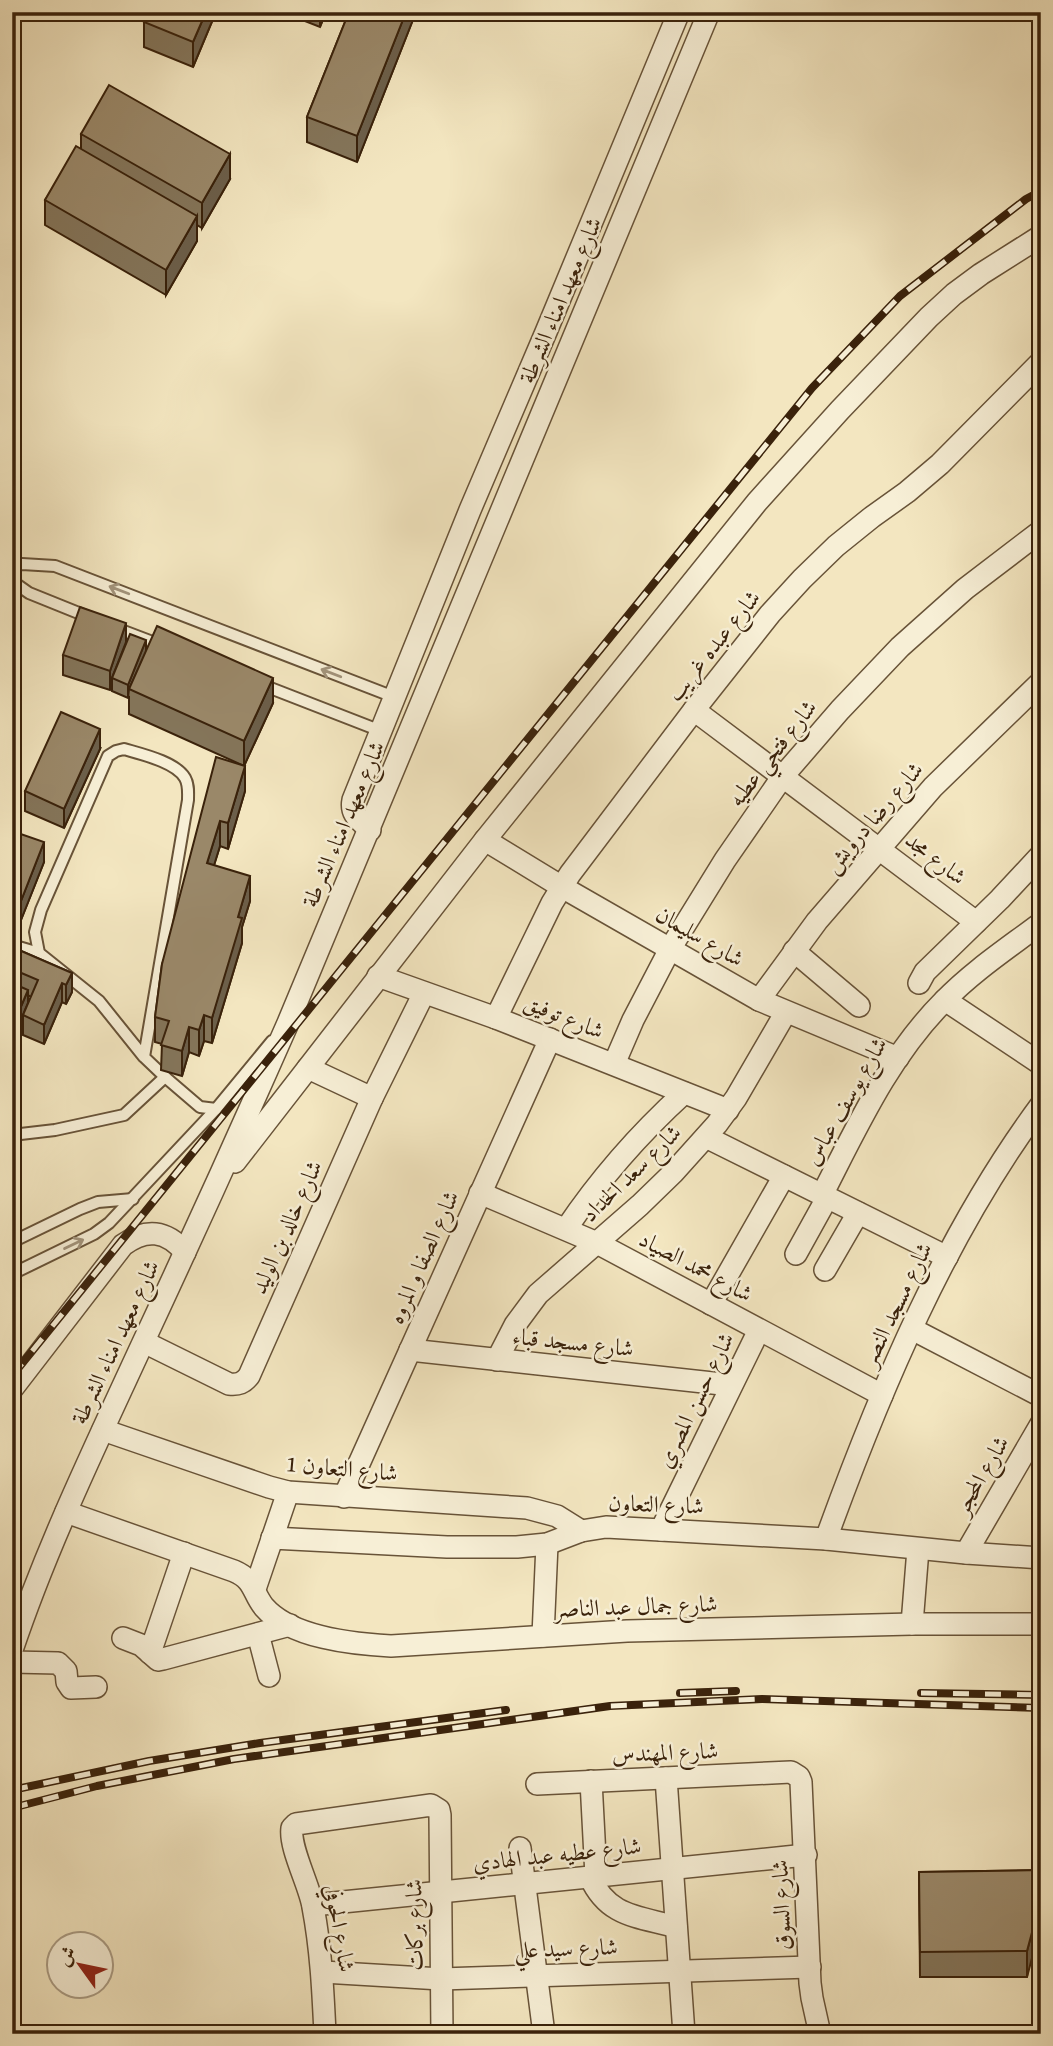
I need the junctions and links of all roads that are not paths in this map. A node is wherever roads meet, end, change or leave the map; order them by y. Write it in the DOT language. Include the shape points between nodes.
graph roads {
  1 [pos="679,12"];
  2 [pos="709,12"];
  3 [pos="1041,236"];
  4 [pos="546,332"];
  5 [pos="570,344"];
  6 [pos="1041,362"];
  7 [pos="1041,531"];
  8 [pos="12,566"];
  9 [pos="12,581"];
  10 [pos="174,650"];
  11 [pos="251,681"];
  12 [pos="1041,682"];
  13 [pos="394,697"];
  14 [pos="694,710"];
  15 [pos="381,731"];
  16 [pos="783,776"];
  17 [pos="370,830"];
  18 [pos="485,840"];
  19 [pos="879,848"];
  20 [pos="1041,855"];
  21 [pos="562,887"];
  22 [pos="976,922"];
  23 [pos="1041,923"];
  24 [pos="12,945"];
  25 [pos="670,949"];
  26 [pos="794,951"];
  27 [pos="38,953"];
  28 [pos="378,976"];
  29 [pos="919,983"];
  30 [pos="424,993"];
  31 [pos="759,1000"];
  32 [pos="945,1000"];
  33 [pos="859,1006"];
  34 [pos="786,1012"];
  35 [pos="496,1018"];
  36 [pos="288,1023"];
  37 [pos="550,1039"];
  38 [pos="144,1057"];
  39 [pos="898,1058"];
  40 [pos="1041,1063"];
  41 [pos="614,1064"];
  42 [pos="308,1068"];
  43 [pos="165,1077"];
  44 [pos="684,1093"];
  45 [pos="372,1098"];
  46 [pos="1041,1105"];
  47 [pos="216,1109"];
  48 [pos="728,1110"];
  49 [pos="12,1135"];
  50 [pos="706,1137"];
  51 [pos="785,1176"];
  52 [pos="215,1188"];
  53 [pos="480,1193"];
  54 [pos="825,1197"];
  55 [pos="133,1199"];
  56 [pos="858,1213"];
  57 [pos="566,1229"];
  58 [pos="12,1242"];
  59 [pos="597,1242"];
  60 [pos="185,1252"];
  61 [pos="796,1254"];
  62 [pos="947,1257"];
  63 [pos="825,1270"];
  64 [pos="12,1273"];
  65 [pos="711,1304"];
  66 [pos="912,1329"];
  67 [pos="759,1330"];
  68 [pos="144,1342"];
  69 [pos="410,1350"];
  70 [pos="497,1360"];
  71 [pos="731,1385"];
  72 [pos="12,1389"];
  73 [pos="882,1395"];
  74 [pos="1041,1396"];
  75 [pos="1041,1424"];
  76 [pos="103,1430"];
  77 [pos="288,1492"];
  78 [pos="344,1497"];
  79 [pos="66,1512"];
  80 [pos="661,1530"];
  81 [pos="581,1531"];
  82 [pos="272,1538"];
  83 [pos="826,1539"];
  84 [pos="547,1544"];
  85 [pos="918,1549"];
  86 [pos="184,1553"];
  87 [pos="966,1553"];
  88 [pos="1041,1558"];
  89 [pos="254,1589"];
  90 [pos="912,1624"];
  91 [pos="1041,1624"];
  92 [pos="290,1625"];
  93 [pos="258,1634"];
  94 [pos="543,1636"];
  95 [pos="123,1638"];
  96 [pos="12,1650"];
  97 [pos="150,1653"];
  98 [pos="12,1662"];
  99 [pos="269,1676"];
  100 [pos="96,1687"];
  101 [pos="796,1774"];
  102 [pos="666,1778"];
  103 [pos="591,1781"];
  104 [pos="537,1784"];
  105 [pos="440,1815"];
  106 [pos="520,1849"];
  107 [pos="806,1855"];
  108 [pos="673,1868"];
  109 [pos="593,1876"];
  110 [pos="525,1883"];
  111 [pos="440,1892"];
  112 [pos="313,1905"];
  113 [pos="676,1927"];
  114 [pos="810,1967"];
  115 [pos="680,1971"];
  116 [pos="323,1972"];
  117 [pos="537,1976"];
  118 [pos="441,1979"];
  119 [pos="325,2034"];
  120 [pos="442,2034"];
  121 [pos="544,2034"];
  122 [pos="684,2034"];
  123 [pos="820,2034"];
  1 -- 4 [label="street"];
  2 -- 5 [label="street, شارع معهد امناء الشرطة"];
  3 -- 18 [label="street" via="954,294 840,410 757,502"];
  4 -- 5 [label="street"];
  4 -- 13 [label="street"];
  5 -- 17 [label="street, شارع معهد امناء الشرطة"];
  6 -- 14 [label="street, شارع عبده غريب" via="940,464 836,546 802,579"];
  7 -- 16 [label="street, شارع فتحي عطيه" via="965,589 901,647"];
  13 -- 8 [label="lane, one-way" via="55,566"];
  9 -- 10 [label="lane" via="45,600"];
  11 -- 15 [label="lane"];
  12 -- 19 [label="street, شارع رضا درويش" via="933,787"];
  13 -- 15 [label="street"];
  14 -- 16 [label="street, شارع مجد"];
  14 -- 21 [label="street, شارع عبده غريب"];
  15 -- 17 [label="street" via="352,808"];
  16 -- 19 [label="street, شارع مجد"];
  16 -- 25 [label="street, شارع فتحي عطيه"];
  17 -- 36 [label="street, شارع معهد امناء الشرطة"];
  18 -- 21 [label="street, شارع سليمان"];
  18 -- 28 [label="street"];
  19 -- 22 [label="street, شارع مجد"];
  19 -- 26 [label="street, شارع رضا درويش"];
  20 -- 22 [label="street"];
  21 -- 25 [label="street, شارع سليمان"];
  21 -- 35 [label="street, شارع عبده غريب"];
  22 -- 29 [label="street"];
  23 -- 32 [label="street, شارع يوسف عباس"];
  24 -- 27 [label="lane"];
  25 -- 31 [label="street, شارع سليمان"];
  25 -- 41 [label="street, شارع فتحي عطيه"];
  26 -- 31 [label="street, شارع رضا درويش"];
  26 -- 33 [label="street"];
  27 -- 38 [label="lane" via="99,1001"];
  27 -- 38 [label="lane" via="35,932 41,909 107,756 124,749 177,769 188,787 188,800"];
  28 -- 30 [label="street, شارع توفيق"];
  28 -- 42 [label="street"];
  30 -- 35 [label="street, شارع توفيق"];
  30 -- 45 [label="street, شارع خالد بن الوليد"];
  31 -- 34 [label="street, شارع سليمان"];
  32 -- 39 [label="street, شارع يوسف عباس"];
  32 -- 40 [label="street"];
  34 -- 39 [label="street, شارع سليمان"];
  34 -- 48 [label="street, شارع سعد الحداد"];
  35 -- 37 [label="street, شارع توفيق"];
  36 -- 47 [label="lane"];
  36 -- 52 [label="street, شارع معهد امناء الشرطة"];
  37 -- 41 [label="street, شارع توفيق"];
  37 -- 53 [label="street, شارع الصفا و المروه"];
  38 -- 43 [label="lane"];
  39 -- 54 [label="street, شارع يوسف عباس" via="867,1107"];
  41 -- 44 [label="street, شارع توفيق"];
  42 -- 45 [label="street"];
  42 -- 52 [label="street"];
  43 -- 47 [label="lane" via="200,1107"];
  43 -- 49 [label="lane" via="124,1115"];
  44 -- 48 [label="street, شارع توفيق"];
  44 -- 57 [label="street" via="620,1156"];
  45 -- 68 [label="street, شارع خالد بن الوليد" via="244,1382 229,1384"];
  46 -- 62 [label="street, شارع مسجد النصر" via="1000,1164"];
  47 -- 55 [label="lane"];
  48 -- 50 [label="street, شارع سعد الحداد"];
  50 -- 51 [label="street"];
  50 -- 59 [label="street, شارع سعد الحداد"];
  51 -- 54 [label="street"];
  51 -- 65 [label="street"];
  52 -- 60 [label="street, شارع معهد امناء الشرطة"];
  53 -- 57 [label="street, شارع محمد الصياد"];
  53 -- 69 [label="street, شارع الصفا و المروه"];
  54 -- 56 [label="street"];
  54 -- 61 [label="street, شارع يوسف عباس"];
  55 -- 58 [label="lane" via="98,1202"];
  64 -- 55 [label="lane, one-way" via="94,1234"];
  56 -- 62 [label="street"];
  56 -- 63 [label="street"];
  57 -- 59 [label="street, شارع محمد الصياد"];
  59 -- 65 [label="street, شارع محمد الصياد"];
  59 -- 70 [label="street, شارع سعد الحداد" via="532,1301"];
  60 -- 68 [label="street, شارع معهد امناء الشرطة"];
  60 -- 72 [label="street" via="156,1234 144,1234 123,1245"];
  62 -- 66 [label="street, شارع مسجد النصر"];
  65 -- 67 [label="street, شارع محمد الصياد"];
  66 -- 73 [label="street, شارع مسجد النصر"];
  66 -- 74 [label="street"];
  67 -- 71 [label="street, شارع حسن المصري"];
  67 -- 73 [label="street, شارع محمد الصياد"];
  68 -- 76 [label="street, شارع معهد امناء الشرطة"];
  69 -- 70 [label="street, شارع مسجد قباء"];
  69 -- 78 [label="street, شارع الصفا و المروه"];
  70 -- 71 [label="street, شارع مسجد قباء"];
  71 -- 80 [label="street, شارع حسن المصري"];
  73 -- 83 [label="street, شارع مسجد النصر"];
  75 -- 87 [label="street, شارع المحجر"];
  76 -- 77 [label="street, شارع التعاون 1"];
  76 -- 79 [label="street, شارع معهد امناء الشرطة"];
  77 -- 78 [label="street, شارع التعاون 1"];
  77 -- 82 [label="street"];
  78 -- 81 [label="street, شارع التعاون 1" via="527,1508 557,1516"];
  79 -- 86 [label="street, شارع جمال عبد الناصر"];
  79 -- 96 [label="street, شارع معهد امناء الشرطة"];
  80 -- 81 [label="street, شارع التعاون" via="606,1527"];
  80 -- 83 [label="street, شارع التعاون"];
  81 -- 84 [label="street, شارع التعاون"];
  82 -- 84 [label="street, شارع التعاون" via="447,1547"];
  82 -- 89 [label="street"];
  83 -- 85 [label="street, شارع التعاون"];
  84 -- 94 [label="street"];
  85 -- 87 [label="street, شارع التعاون"];
  85 -- 90 [label="street"];
  86 -- 89 [label="street, شارع جمال عبد الناصر" via="243,1575"];
  86 -- 97 [label="street"];
  87 -- 88 [label="street, شارع التعاون"];
  89 -- 92 [label="street, شارع جمال عبد الناصر" via="265,1608"];
  90 -- 91 [label="street, شارع جمال عبد الناصر"];
  90 -- 94 [label="street, شارع جمال عبد الناصر"];
  92 -- 93 [label="street"];
  92 -- 94 [label="street, شارع جمال عبد الناصر" via="339,1641 391,1646"];
  93 -- 97 [label="street" via="158,1660"];
  93 -- 99 [label="street"];
  95 -- 97 [label="street"];
  98 -- 100 [label="street" via="58,1663 71,1688"];
  101 -- 102 [label="street, شارع المهندس"];
  101 -- 107 [label="street, شارع السوق" via="801,1782"];
  102 -- 103 [label="street, شارع المهندس"];
  102 -- 108 [label="street"];
  103 -- 104 [label="street, شارع المهندس"];
  103 -- 109 [label="street"];
  105 -- 111 [label="street, شارع بركات"];
  105 -- 112 [label="street, شارع الحوفي" via="431,1805 296,1824 291,1834"];
  106 -- 110 [label="street"];
  107 -- 108 [label="street, شارع عطيه عبد الهادي"];
  107 -- 114 [label="street, شارع السوق"];
  108 -- 109 [label="street, شارع عطيه عبد الهادي"];
  108 -- 113 [label="street"];
  109 -- 110 [label="street, شارع عطيه عبد الهادي"];
  109 -- 113 [label="street" via="597,1891 620,1912"];
  110 -- 111 [label="street, شارع عطيه عبد الهادي"];
  110 -- 117 [label="street"];
  111 -- 112 [label="street, شارع عطيه عبد الهادي"];
  111 -- 118 [label="street, شارع بركات"];
  112 -- 116 [label="street, شارع الحوفي"];
  113 -- 115 [label="street"];
  114 -- 115 [label="street, شارع سيد علي"];
  114 -- 123 [label="street, شارع السوق"];
  115 -- 117 [label="street, شارع سيد علي"];
  115 -- 122 [label="street"];
  116 -- 118 [label="street, شارع سيد علي"];
  116 -- 119 [label="street, شارع الحوفي"];
  117 -- 118 [label="street, شارع سيد علي"];
  117 -- 121 [label="street"];
  118 -- 120 [label="street, شارع بركات"];
}
